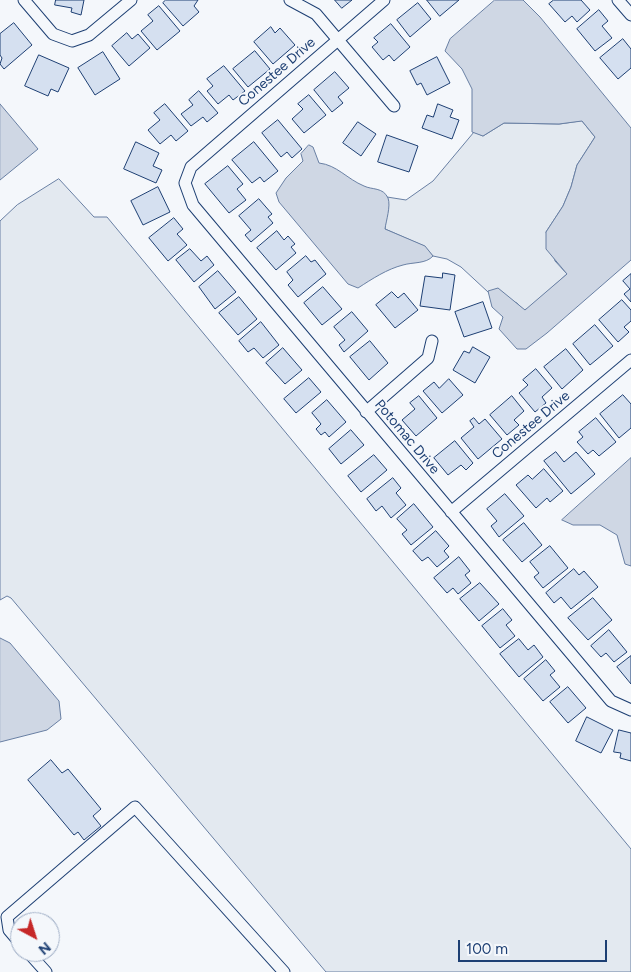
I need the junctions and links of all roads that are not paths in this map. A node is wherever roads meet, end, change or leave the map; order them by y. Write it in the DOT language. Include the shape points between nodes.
graph roads {
  1 [pos="24,0"];
  2 [pos="131,0"];
  3 [pos="290,0"];
  4 [pos="384,0"];
  5 [pos="618,0"];
  6 [pos="631,15"];
  7 [pos="338,39"];
  8 [pos="394,106"];
  9 [pos="191,167"];
  10 [pos="432,341"];
  11 [pos="631,360"];
  12 [pos="366,412"];
  13 [pos="451,512"];
  14 [pos="631,710"];
  15 [pos="13,912"];
  16 [pos="10,914"];
  17 [pos="10,931"];
  18 [pos="37,962"];
  19 [pos="46,972"];
  20 [pos="284,972"];
  1 -- 2 [label="street" via="53,34 72,41 90,35"];
  3 -- 7 [label="street" via="316,14"];
  4 -- 7 [label="street, Conestee Drive"];
  5 -- 6 [label="street"];
  7 -- 8 [label="street"];
  7 -- 9 [label="street, Conestee Drive"];
  9 -- 12 [label="street, Potomac Drive" via="185,183 192,205"];
  10 -- 12 [label="street" via="428,358"];
  11 -- 13 [label="street, Conestee Drive"];
  12 -- 13 [label="street, Potomac Drive"];
  13 -- 14 [label="street, Potomac Drive" via="611,701"];
  15 -- 20 [label="street" via="135,807"];
  16 -- 17 [label="street" via="7,917"];
  18 -- 19 [label="street"];
}
